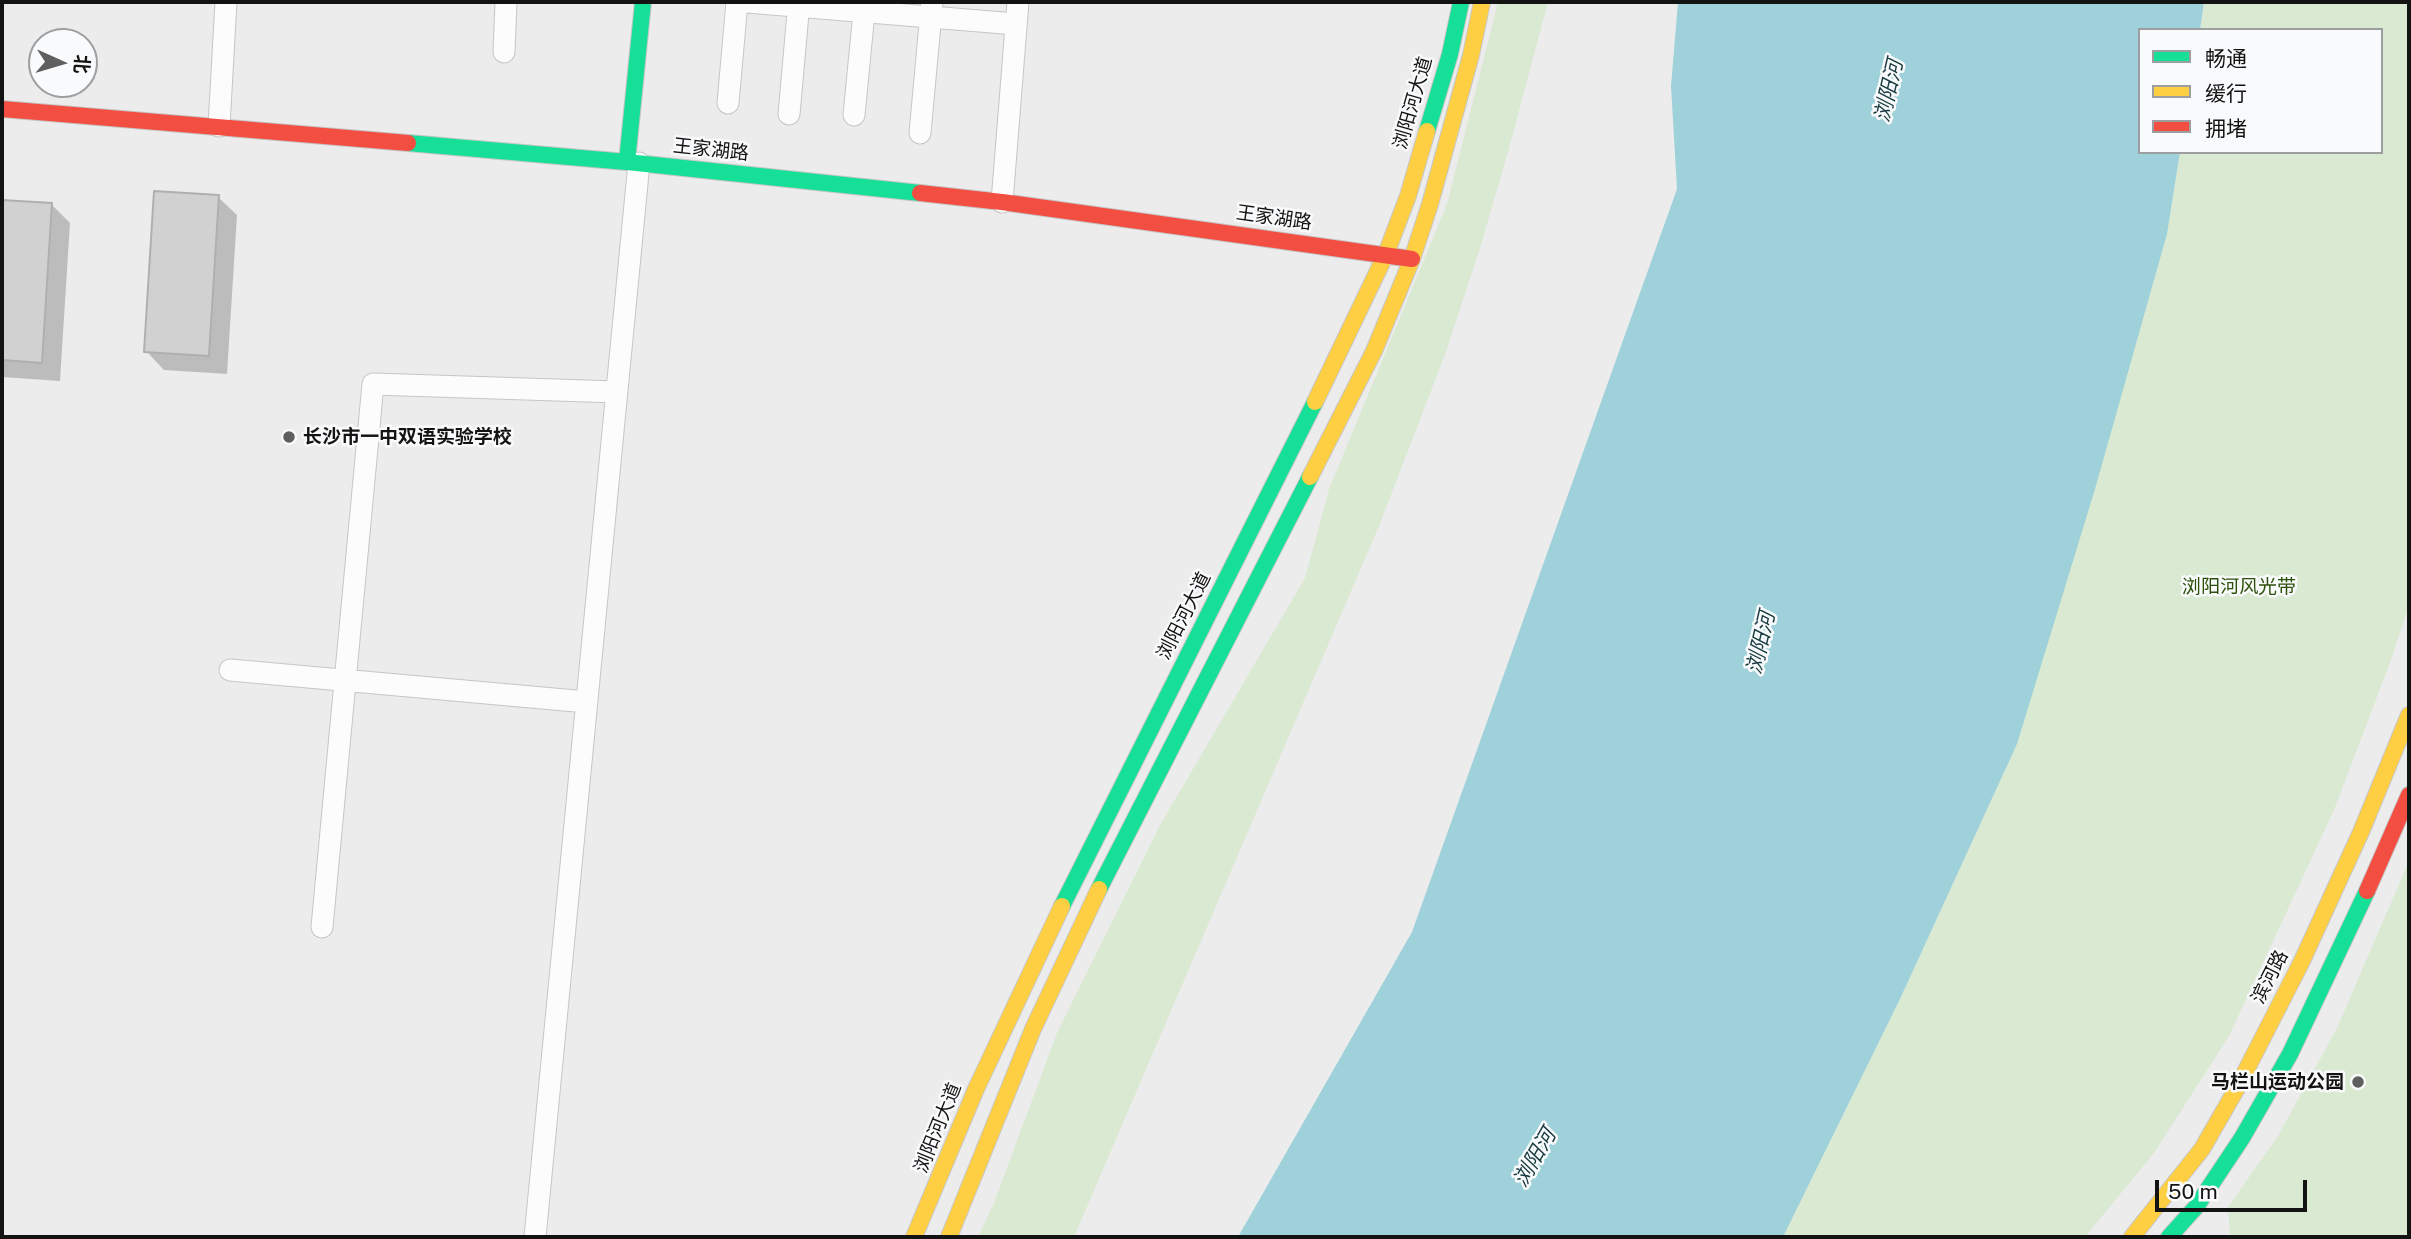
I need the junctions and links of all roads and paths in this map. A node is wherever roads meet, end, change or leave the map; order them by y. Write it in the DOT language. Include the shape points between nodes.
graph roads {
  1 [pos="226,2"];
  2 [pos="506,2"];
  3 [pos="643,2"];
  4 [pos="737,2"];
  5 [pos="747,2"];
  6 [pos="1018,2"];
  7 [pos="1461,2"];
  8 [pos="1482,2"];
  9 [pos="799,5"];
  10 [pos="864,7"];
  11 [pos="932,10"];
  12 [pos="1016,24"];
  13 [pos="504,52"];
  14 [pos="728,103"];
  15 [pos="2,109"];
  16 [pos="789,114"];
  17 [pos="854,115"];
  18 [pos="219,126"];
  19 [pos="920,133"];
  20 [pos="633,162"];
  21 [pos="1002,202"];
  22 [pos="1385,254"];
  23 [pos="1412,259"];
  24 [pos="617,392"];
  25 [pos="230,670"];
  26 [pos="345,680"];
  27 [pos="587,702"];
  28 [pos="2409,715"];
  29 [pos="2409,795"];
  30 [pos="322,927"];
  31 [pos="2138,1235"];
  32 [pos="535,1237"];
  33 [pos="915,1237"];
  34 [pos="949,1237"];
  35 [pos="2169,1237"];
  1 -- 18 [label="street"];
  2 -- 13 [label="street"];
  3 -- 20 [label="main road"];
  4 -- 14 [label="street"];
  5 -- 9 [label="street"];
  6 -- 12 [label="street"];
  7 -- 22 [label="main road, 浏阳河大道" via="1408,196"];
  8 -- 23 [label="main road"];
  9 -- 10 [label="street"];
  9 -- 16 [label="street"];
  10 -- 11 [label="street"];
  10 -- 17 [label="street"];
  11 -- 12 [label="street"];
  11 -- 19 [label="street"];
  12 -- 21 [label="street"];
  15 -- 18 [label="main road, 王家湖路"];
  18 -- 20 [label="main road, 王家湖路"];
  20 -- 21 [label="main road, 王家湖路"];
  20 -- 24 [label="street"];
  21 -- 22 [label="main road, 王家湖路"];
  22 -- 23 [label="main road, 王家湖路"];
  22 -- 33 [label="main road, 浏阳河大道" via="1344,345 1042,946"];
  23 -- 34 [label="main road" via="1374,351 1092,904 1033,1029"];
  24 -- 26 [label="street" via="373,384"];
  24 -- 27 [label="street"];
  25 -- 26 [label="street"];
  26 -- 27 [label="street"];
  26 -- 30 [label="street"];
  27 -- 32 [label="street"];
  28 -- 31 [label="main road, 滨河路" via="2345,868 2237,1088 2202,1149"];
  29 -- 35 [label="main road" via="2290,1054 2196,1208"];
}
